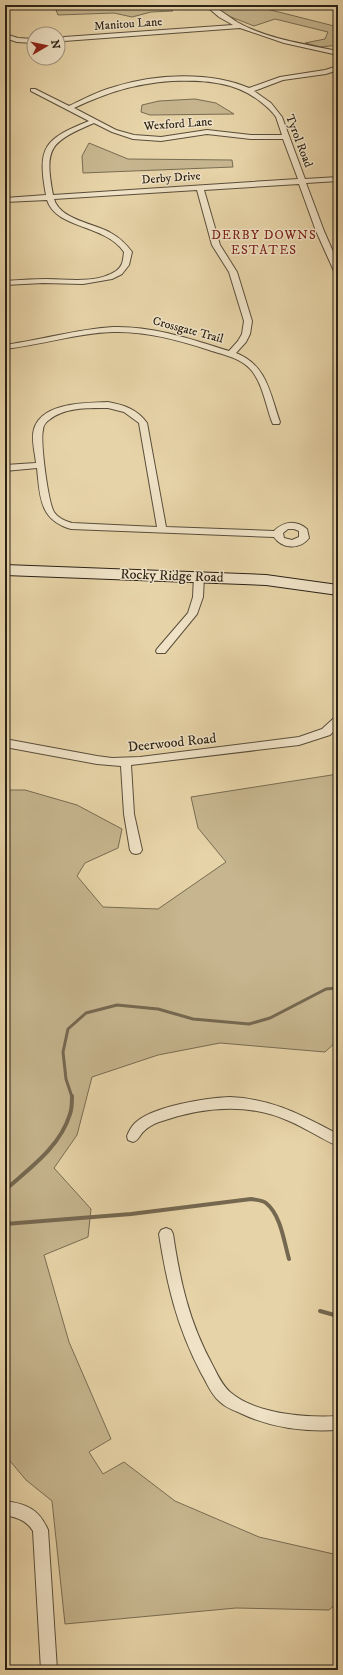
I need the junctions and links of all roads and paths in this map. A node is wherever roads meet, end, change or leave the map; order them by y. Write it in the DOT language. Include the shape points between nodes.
graph roads {
  1 [pos="208,5"];
  2 [pos="242,26"];
  3 [pos="5,36"];
  4 [pos="66,39"];
  5 [pos="26,41"];
  6 [pos="338,53"];
  7 [pos="336,70"];
  8 [pos="33,90"];
  9 [pos="248,91"];
  10 [pos="69,108"];
  11 [pos="94,121"];
  12 [pos="286,137"];
  13 [pos="338,179"];
  14 [pos="302,181"];
  15 [pos="200,187"];
  16 [pos="50,197"];
  17 [pos="5,200"];
  18 [pos="338,271"];
  19 [pos="5,283"];
  20 [pos="5,347"];
  21 [pos="230,354"];
  22 [pos="276,422"];
  23 [pos="5,462"];
  24 [pos="41,462"];
  25 [pos="5,468"];
  26 [pos="162,530"];
  27 [pos="278,534"];
  28 [pos="5,570"];
  29 [pos="199,576"];
  30 [pos="338,590"];
  31 [pos="161,651"];
  32 [pos="338,721"];
  33 [pos="5,743"];
  34 [pos="126,762"];
  35 [pos="136,850"];
  36 [pos="133,1136"];
  37 [pos="338,1140"];
  38 [pos="166,1234"];
  39 [pos="338,1423"];
  40 [pos="5,1508"];
  41 [pos="49,1670"];
  1 -- 2 [label="street" via="218,14"];
  2 -- 4 [label="street, Manitou Lane"];
  2 -- 6 [label="street" via="284,41"];
  3 -- 5 [label="street"];
  7 -- 9 [label="street" via="282,78"];
  8 -- 10 [label="street, Wexford Lane"];
  9 -- 10 [label="street, Tyrol Road" via="227,82 211,79 149,82 113,89"];
  9 -- 12 [label="street, Tyrol Road" via="272,107 279,117"];
  10 -- 11 [label="street, Wexford Lane"];
  11 -- 12 [label="street, Wexford Lane" via="121,134 146,139 207,132 251,137"];
  11 -- 16 [label="street" via="62,136 48,150 45,162"];
  12 -- 14 [label="street, Tyrol Road"];
  13 -- 14 [label="street, Derby Drive"];
  14 -- 15 [label="street, Derby Drive"];
  14 -- 18 [label="street, Tyrol Road"];
  15 -- 16 [label="street, Derby Drive"];
  15 -- 21 [label="street" via="216,245 233,272 248,321 242,342"];
  16 -- 17 [label="street, Derby Drive"];
  16 -- 19 [label="street" via="54,209 63,216 120,241 128,252 127,261 118,272 99,281"];
  20 -- 21 [label="street, Crossgate Trail" via="98,331 137,330 180,338"];
  21 -- 22 [label="street, Crossgate Trail" via="254,368 261,379"];
  23 -- 24 [label="street"];
  24 -- 25 [label="street"];
  24 -- 26 [label="street" via="46,505 58,521 79,527"];
  24 -- 26 [label="street" via="38,430 52,414 108,405 132,411 143,423"];
  26 -- 27 [label="street"];
  28 -- 29 [label="main road, Rocky Ridge Road"];
  29 -- 30 [label="main road, Rocky Ridge Road" via="290,582"];
  29 -- 31 [label="street" via="198,597 192,614"];
  32 -- 34 [label="street, Deerwood Road" via="326,732 299,741"];
  33 -- 34 [label="street, Deerwood Road" via="91,759"];
  34 -- 35 [label="street" via="129,814"];
  36 -- 37 [label="street" via="141,1124 150,1119 201,1104 231,1102 274,1109"];
  38 -- 39 [label="street" via="180,1310 197,1353 225,1396 236,1404 290,1423"];
  40 -- 41 [label="street" via="25,1511 34,1519 40,1530"];
}
